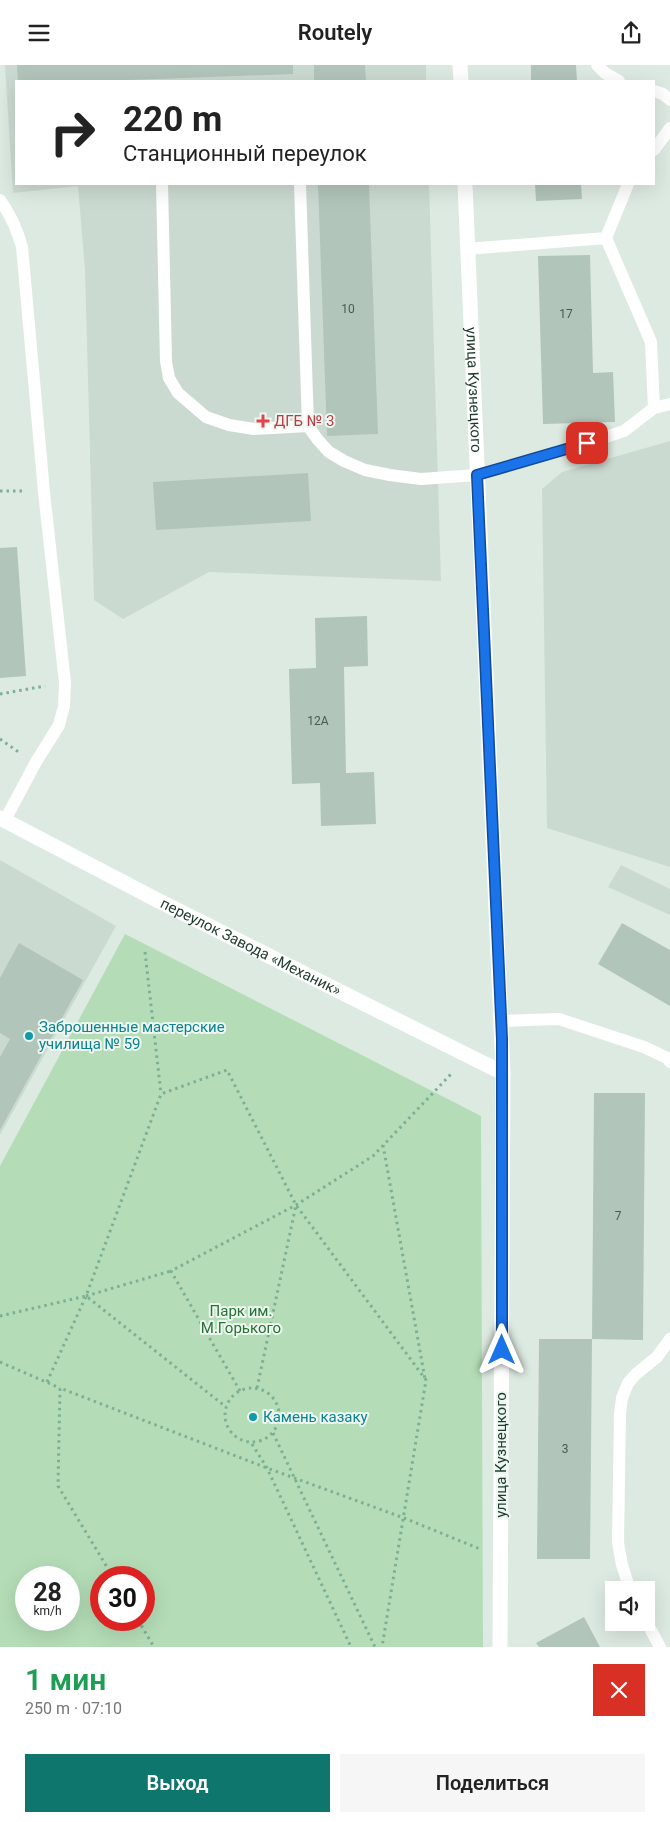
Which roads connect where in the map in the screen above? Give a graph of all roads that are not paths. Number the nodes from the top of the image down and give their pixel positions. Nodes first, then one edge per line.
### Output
1 (460, 65) edge
2 (597, 65) edge
3 (461, 80) edge
4 (617, 80) edge
5 (655, 91) edge
6 (670, 100) edge
7 (670, 128) edge
8 (655, 149) edge
9 (162, 185) edge
10 (300, 185) edge
11 (465, 185) edge
12 (628, 185) edge
13 (0, 200) edge
14 (606, 238) junction
15 (467, 249) junction
16 (670, 404) edge
17 (654, 408) junction
18 (308, 426) junction
19 (477, 475) junction
20 (3, 819) edge
21 (502, 1021) junction
22 (670, 1062) edge
23 (503, 1073) junction
24 (670, 1339) edge
25 (627, 1581) edge
26 (651, 1631) edge
27 (500, 1647) edge
28 (660, 1647) edge

1 - 3 street
2 - 4 lane
5 - 6 lane
7 - 8 lane
9 - 18 lane
10 - 18 lane
11 - 15 street, улица Кузнецкого
12 - 14 lane
13 - 20 lane
14 - 15 lane
14 - 17 lane
15 - 19 street, улица Кузнецкого
16 - 17 lane
17 - 19 lane
18 - 19 lane
19 - 21 street, улица Кузнецкого
20 - 23 street, переулок Завода «Механик»
21 - 22 lane
21 - 23 street, улица Кузнецкого
23 - 27 street, улица Кузнецкого
24 - 25 lane
26 - 28 lane

